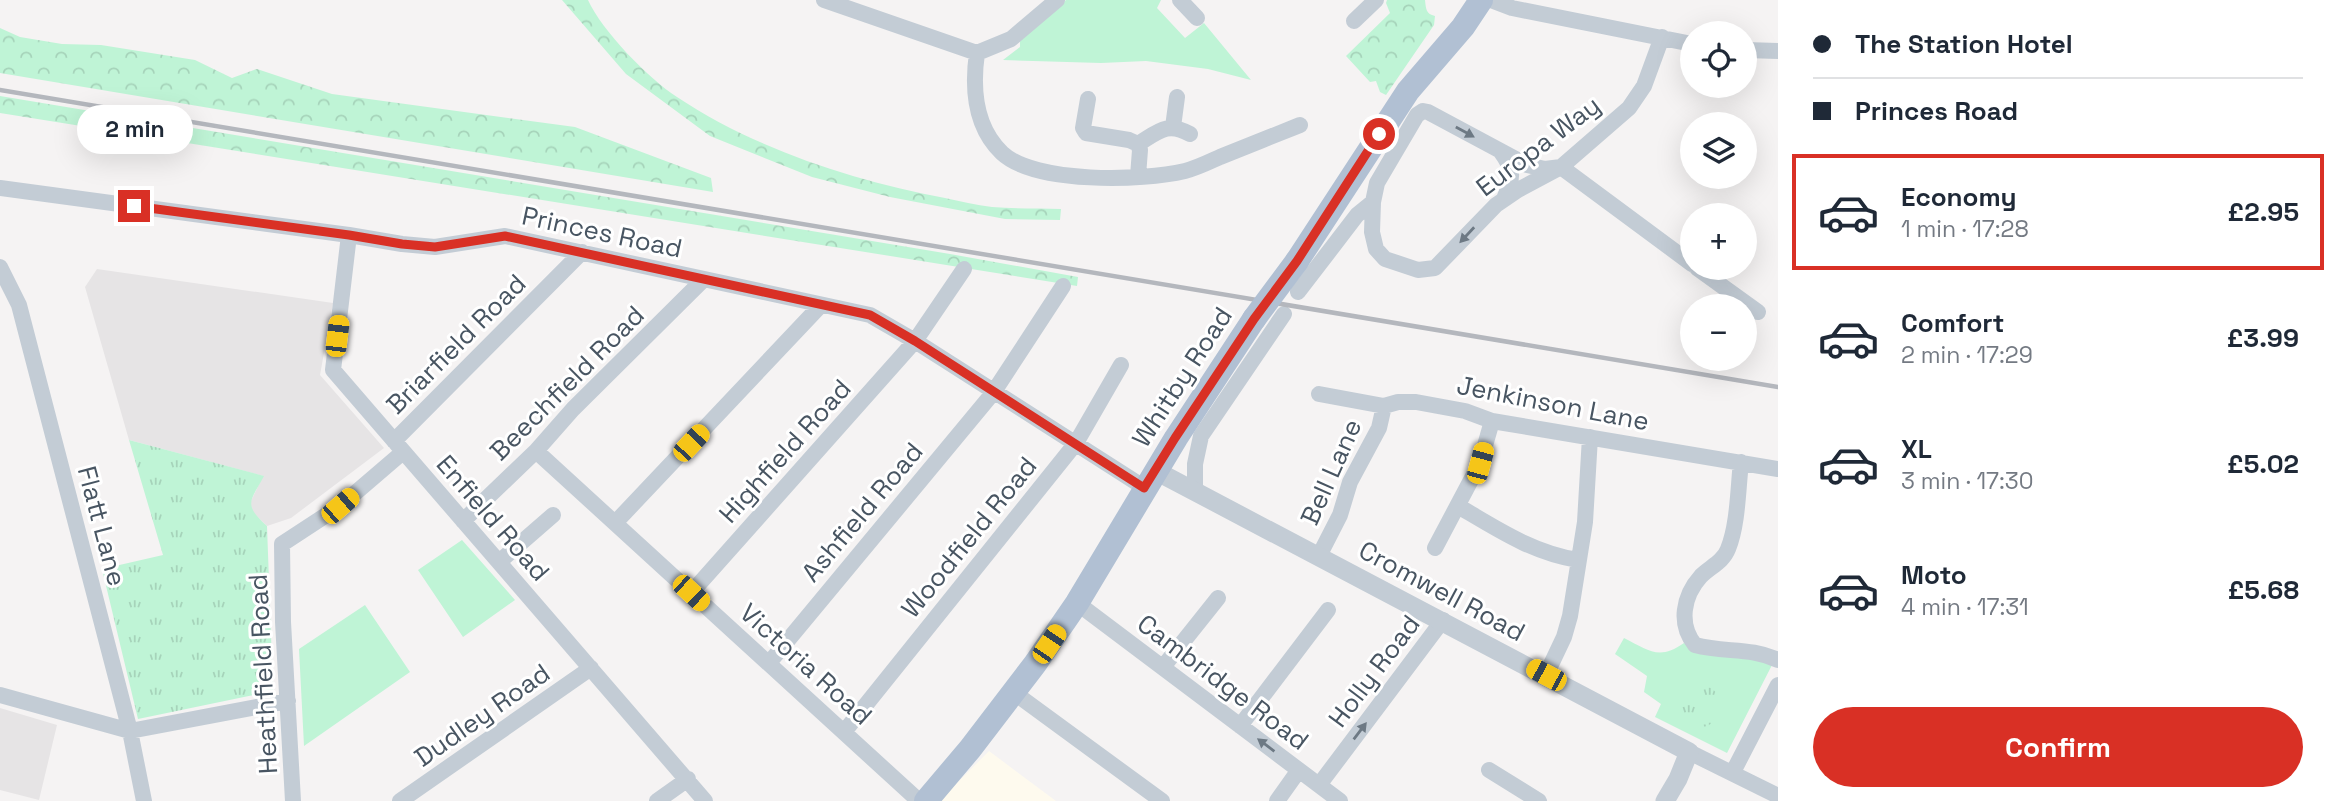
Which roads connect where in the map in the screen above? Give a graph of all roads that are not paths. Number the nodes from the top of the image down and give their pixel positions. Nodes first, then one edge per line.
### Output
1 (824, 0) edge
2 (1057, 0) edge
3 (1180, 0) edge
4 (1376, 0) edge
5 (1481, 0) edge
6 (1491, 0) edge
7 (1197, 18) dead end
8 (1354, 22) dead end
9 (1662, 37) junction
10 (1680, 41) edge
11 (1757, 50) edge
12 (1778, 51) edge
13 (977, 53) junction
14 (1177, 97) dead end
15 (1088, 99) dead end
16 (1300, 125) dead end
17 (1173, 127) junction
18 (1190, 134) dead end
19 (1138, 144) junction
20 (1501, 152) junction
21 (1561, 167) junction
22 (1138, 176) junction
23 (0, 188) edge
24 (1504, 199) junction
25 (1373, 202) junction
26 (349, 235) junction
27 (582, 252) junction
28 (1680, 255) edge
29 (0, 267) edge
30 (964, 269) dead end
31 (704, 279) junction
32 (1714, 280) edge
33 (1063, 286) dead end
34 (1298, 292) dead end
35 (821, 305) junction
36 (1758, 312) dead end
37 (1284, 314) dead end
38 (915, 341) junction
39 (1121, 365) dead end
40 (993, 393) junction
41 (1319, 394) dead end
42 (1384, 406) junction
43 (1492, 421) junction
44 (1590, 438) junction
45 (1076, 443) junction
46 (399, 446) junction
47 (536, 451) junction
48 (1741, 462) junction
49 (1778, 469) edge
50 (1150, 480) junction
51 (1195, 491) junction
52 (1458, 506) junction
53 (553, 515) dead end
54 (463, 521) junction
55 (615, 523) junction
56 (282, 544) joint
57 (1435, 548) dead end
58 (1319, 556) junction
59 (1578, 560) junction
60 (499, 562) junction
61 (691, 593) junction
62 (1218, 598) dead end
63 (1077, 603) junction
64 (1328, 610) dead end
65 (1443, 620) junction
66 (1778, 660) edge
67 (769, 663) junction
68 (1163, 667) junction
69 (592, 668) junction
70 (1546, 675) junction
71 (1778, 685) edge
72 (1013, 692) junction
73 (0, 695) edge
74 (288, 701) junction
75 (1240, 726) junction
76 (130, 731) junction
77 (844, 732) junction
78 (1689, 752) junction
79 (1300, 770) junction
80 (1489, 770) dead end
81 (1733, 772) junction
82 (688, 779) junction
83 (1319, 785) junction
84 (1778, 796) edge
85 (144, 801) edge
86 (293, 801) edge
87 (400, 801) edge
88 (657, 801) edge
89 (705, 801) edge
90 (919, 801) edge
91 (926, 801) edge
92 (1162, 801) edge
93 (1277, 801) edge
94 (1340, 801) edge
95 (1539, 801) edge
96 (1665, 801) edge

1 - 13 street
2 - 13 street
3 - 7 street
4 - 8 street
5 - 50 main road, Whitby Road, bridge
6 - 9 street
9 - 10 street
9 - 21 street, Europa Way
11 - 12 street
13 - 22 street
14 - 17 street
15 - 19 street
16 - 22 street
17 - 18 street
17 - 19 street
19 - 22 street
20 - 21 street
20 - 24 street
25 -> 20 street
21 - 24 street, Europa Way
21 - 28 street
23 - 26 street, Princes Road
24 -> 25 street, Europa Way
25 - 34 street
26 - 27 street, Princes Road
26 - 46 street, Enfield Road
27 - 31 street, Princes Road
27 - 46 street, Briarfield Road
29 - 76 street, Flatt Lane
30 - 38 street, Highfield Road
31 - 35 street, Princes Road
31 - 47 street, Beechfield Road
32 - 36 street
33 - 40 street, Ashfield Road
35 - 38 street, Princes Road
35 - 55 street
37 - 51 street, Whitby Road
38 - 40 street, Princes Road
38 - 61 street, Highfield Road
39 - 45 street, Woodfield Road
40 - 45 street, Princes Road
40 - 67 street, Ashfield Road
41 - 42 street, Jenkinson Lane
42 - 43 street, Jenkinson Lane
42 - 58 street, Bell Lane
43 - 44 street, Jenkinson Lane
43 - 52 street
44 - 48 street, Jenkinson Lane
44 - 59 street
45 - 50 street, Princes Road
45 - 77 street, Woodfield Road
46 - 54 street, Enfield Road
46 - 56 street, Briarfield Road
47 - 54 street, Beechfield Road
47 - 55 street, Victoria Road
48 - 49 street, Jenkinson Lane
48 - 66 street
50 - 51 street, Cromwell Road
50 - 63 main road, Whitby Road
51 - 58 street, Cromwell Road
52 - 57 street
52 - 59 street
53 - 60 street
54 - 60 street, Enfield Road
55 - 61 street, Victoria Road
56 - 74 street, Heathfield Road
58 - 65 street, Cromwell Road
59 - 70 street
60 - 69 street, Enfield Road
61 - 67 street, Victoria Road
62 - 68 street
63 - 68 street, Cambridge Road
63 - 72 main road, Whitby Road
64 - 75 street
65 - 70 street, Cromwell Road
83 -> 65 street, Holly Road
67 - 77 street, Victoria Road
68 - 75 street, Cambridge Road
69 - 82 street, Enfield Road
69 - 87 street, Dudley Road
70 - 78 street, Cromwell Road
71 - 81 street
72 - 91 main road, Whitby Road
72 - 92 street
73 - 76 street
74 - 76 street
74 - 86 street, Heathfield Road
79 -> 75 street, Cambridge Road
76 - 85 street, Flatt Lane
77 - 90 street, Victoria Road
78 - 81 street, Cromwell Road
78 - 96 street
79 - 83 street, Cambridge Road
79 - 93 street
80 - 95 street
81 - 84 street, Cromwell Road
82 - 88 street
82 - 89 street, Enfield Road
83 - 94 street, Cambridge Road

